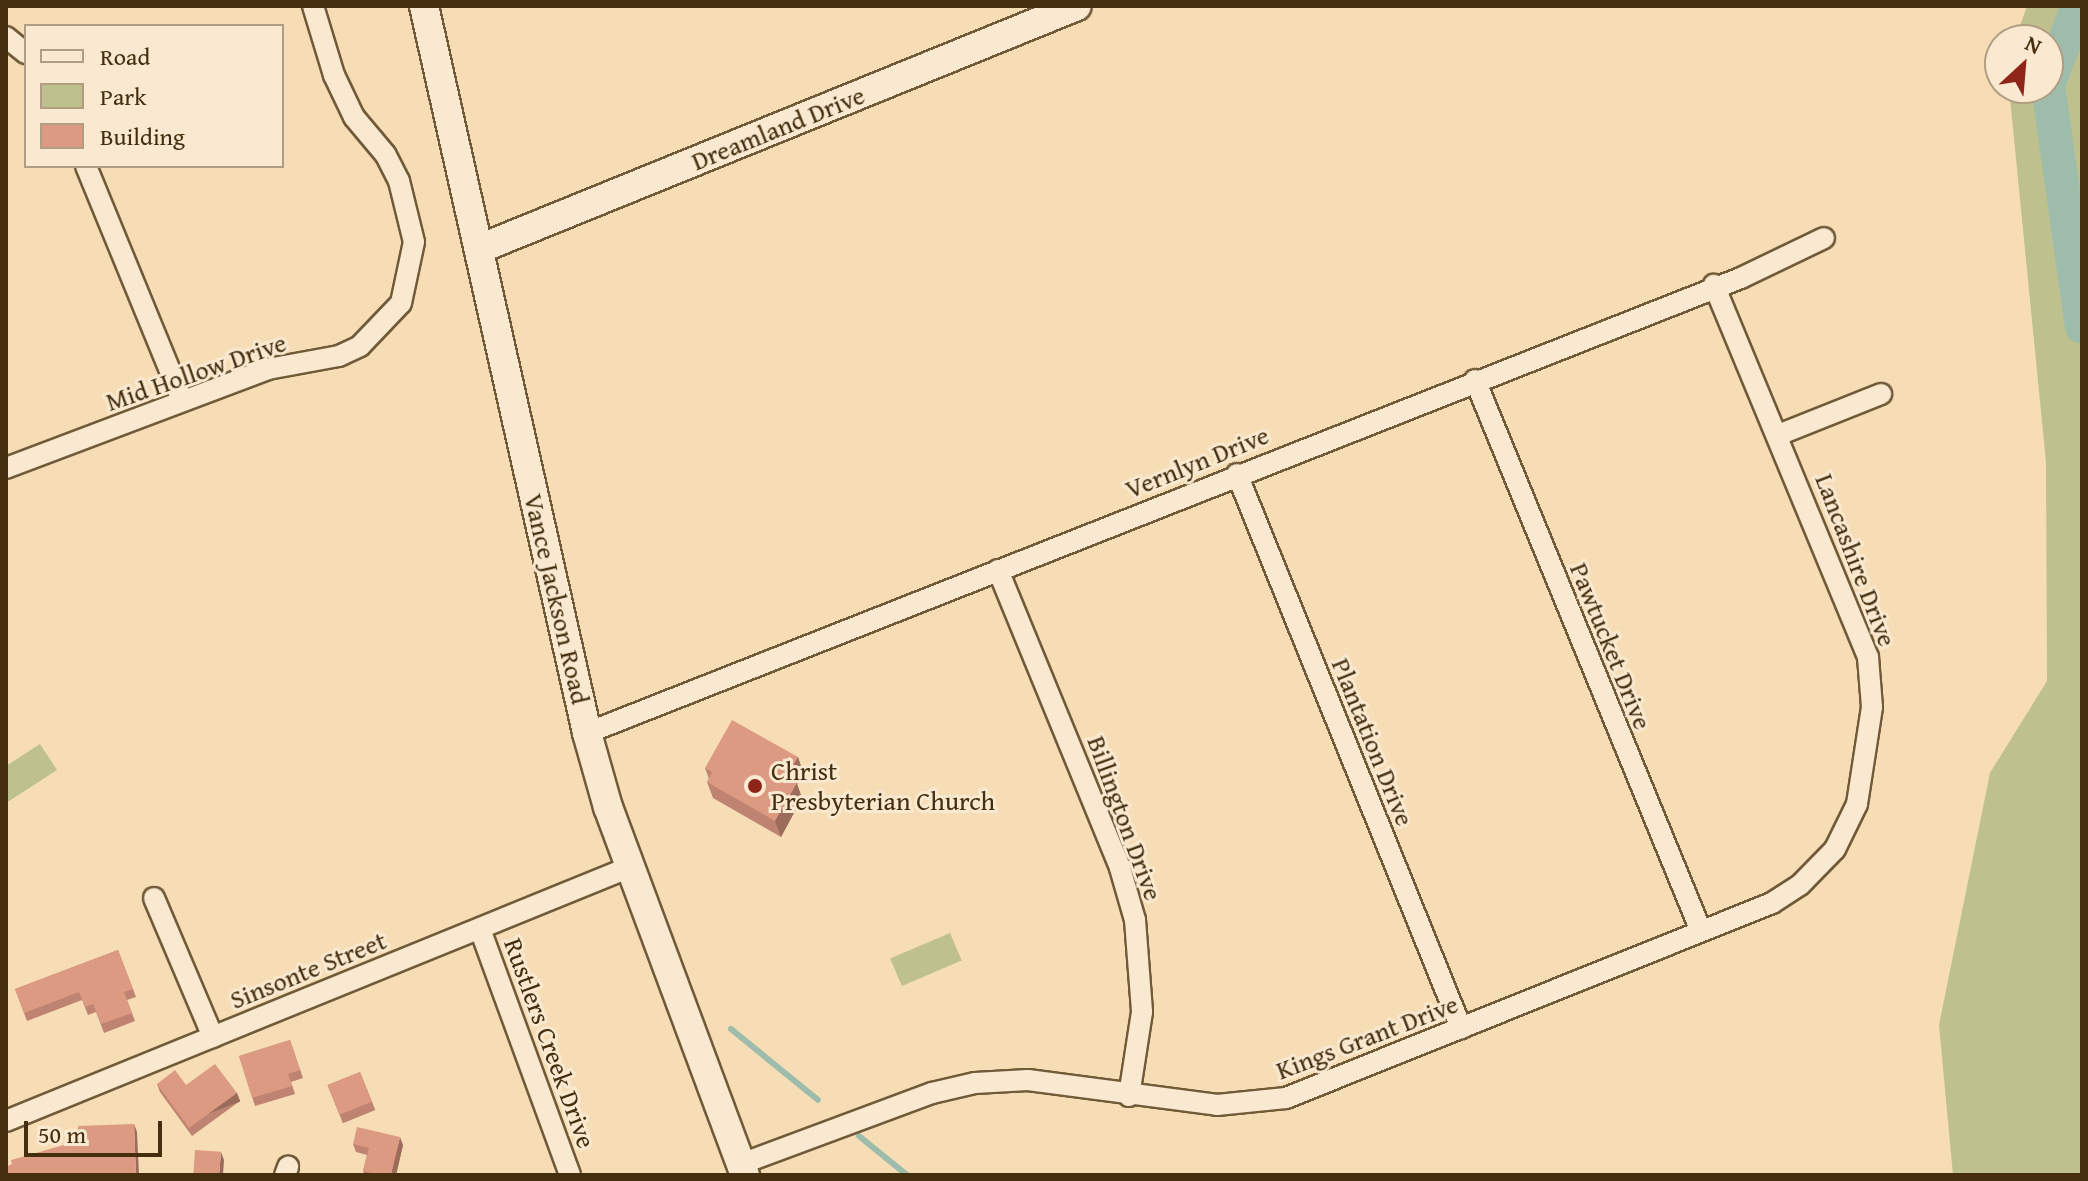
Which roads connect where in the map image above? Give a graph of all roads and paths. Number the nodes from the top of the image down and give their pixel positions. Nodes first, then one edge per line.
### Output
1 (313, 6) edge
2 (424, 6) edge
3 (1077, 6) edge
4 (6, 37) edge
5 (24, 51) edge
6 (87, 168) edge
7 (1824, 238) dead end
8 (479, 249) junction
9 (1714, 285) junction
10 (1475, 380) junction
11 (1881, 394) dead end
12 (182, 400) junction
13 (1778, 435) junction
14 (6, 468) edge
15 (1237, 474) junction
16 (998, 570) junction
17 (1872, 707) joint
18 (587, 733) junction
19 (630, 867) junction
20 (154, 898) dead end
21 (480, 929) junction
22 (1701, 931) junction
23 (1461, 1028) junction
24 (213, 1037) junction
25 (1129, 1096) junction
26 (6, 1121) edge
27 (743, 1170) edge
28 (570, 1175) edge

1 - 12 street, Mid Hollow Drive
2 - 8 main road, Vance Jackson Road
3 - 8 main road, Dreamland Drive
4 - 5 street
6 - 12 street
7 - 9 street, Vernlyn Drive
8 - 18 main road, Vance Jackson Road
9 - 10 street, Vernlyn Drive
9 - 13 street, Lancashire Drive
10 - 15 street, Vernlyn Drive
10 - 22 street, Pawtucket Drive
11 - 13 street
12 - 14 street, Mid Hollow Drive
13 - 17 street, Lancashire Drive
15 - 16 street, Vernlyn Drive
15 - 23 street, Plantation Drive
16 - 18 street, Vernlyn Drive
16 - 25 street, Billington Drive
17 - 22 street, Kings Grant Drive
18 - 19 main road, Vance Jackson Road
19 - 21 street, Sinsonte Street
19 - 27 main road, Vance Jackson Road
20 - 24 street
21 - 24 street, Sinsonte Street
21 - 28 street, Rustlers Creek Drive
22 - 23 street, Kings Grant Drive
23 - 25 street, Kings Grant Drive
24 - 26 street, Sinsonte Street
25 - 27 street, Kings Grant Drive

